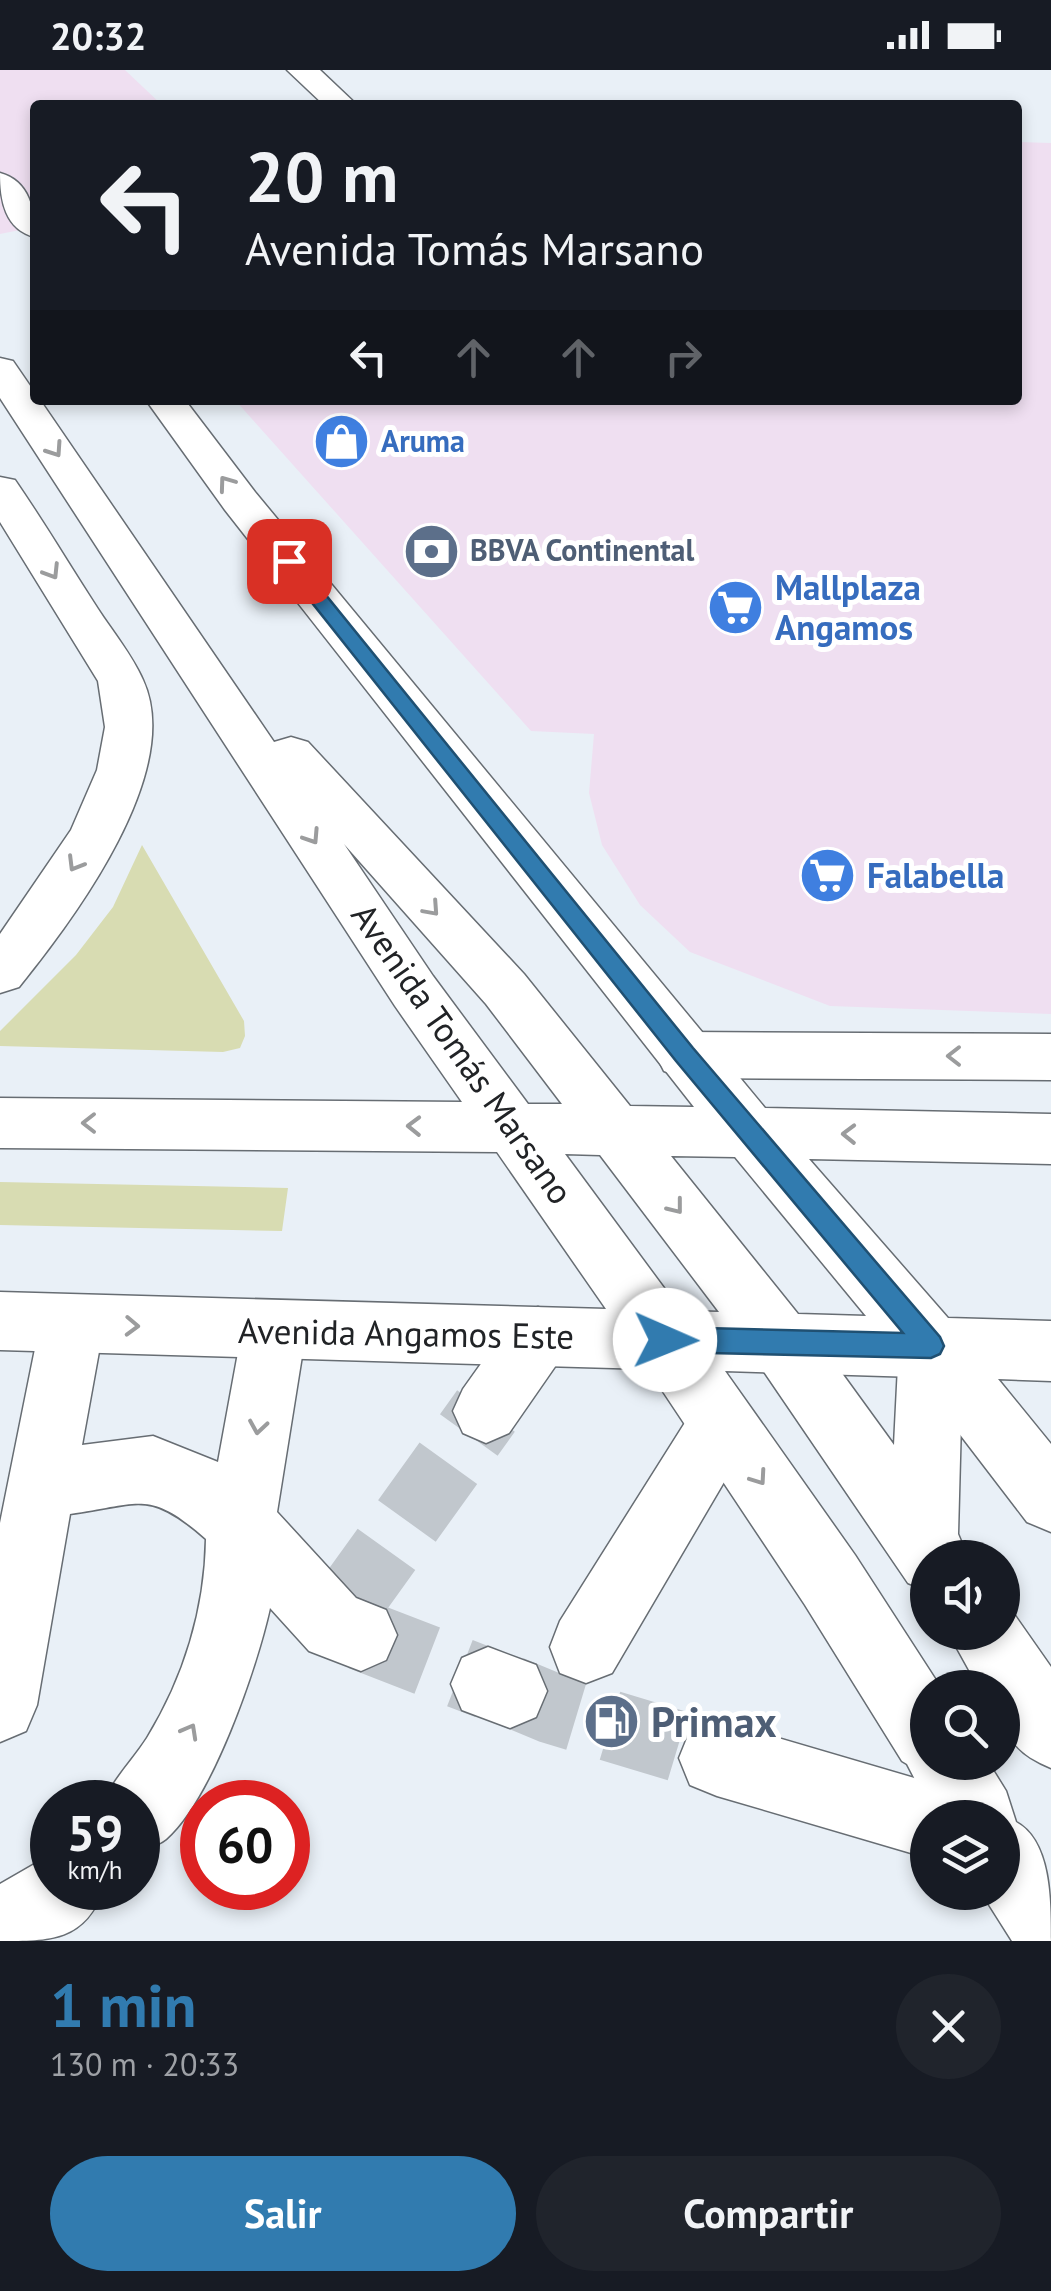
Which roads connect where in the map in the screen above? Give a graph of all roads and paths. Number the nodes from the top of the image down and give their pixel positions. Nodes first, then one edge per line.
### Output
1 (302, 70) edge
2 (336, 100) edge
3 (0, 183) edge
4 (30, 221) edge
5 (0, 369) edge
6 (170, 405) edge
7 (0, 490) edge
8 (177, 630) junction
9 (0, 972) edge
10 (684, 1055) junction
11 (1051, 1057) edge
12 (0, 1123) edge
13 (511, 1128) junction
14 (616, 1130) junction
15 (748, 1132) junction
16 (1051, 1139) edge
17 (0, 1322) edge
18 (72, 1324) junction
19 (274, 1330) junction
20 (538, 1336) junction
21 (665, 1340) junction
22 (780, 1342) junction
23 (931, 1346) junction
24 (1051, 1351) edge
25 (486, 1411) tunnel mouth
26 (721, 1424) junction
27 (43, 1484) junction
28 (1051, 1498) edge
29 (242, 1524) junction
30 (921, 1540) edge
31 (928, 1540) edge
32 (347, 1623) tunnel mouth
33 (586, 1647) dead end
34 (996, 1650) edge
35 (0, 1705) edge
36 (910, 1707) edge
37 (1051, 1731) edge
38 (717, 1758) tunnel mouth
39 (160, 1785) edge
40 (910, 1815) edge
41 (1020, 1883) edge
42 (31, 1910) edge
43 (0, 1930) edge
44 (1051, 1930) edge

1 - 2 main road
3 - 4 main road
5 -> 8 main road, Avenida Tomás Marsano
10 -> 6 main road
7 -> 9 main road
8 -> 13 main road, Avenida Tomás Marsano
8 -> 14 main road
11 -> 10 main road
10 - 15 main road
13 -> 12 main road
13 - 14 main road
13 - 21 main road, Avenida Tomás Marsano
14 - 15 main road
14 -> 22 main road
16 -> 15 main road
15 - 23 main road
17 - 18 main road, Avenida Angamos Este
18 -> 19 main road, Avenida Angamos Este
18 - 27 main road
19 - 20 main road, Avenida Angamos Este
19 -> 29 main road
20 - 21 main road, Avenida Angamos Este
20 - 25 main road
21 - 22 main road, Avenida Angamos Este
21 - 26 main road, Avenida Tomás Marsano
22 - 23 main road, Avenida Angamos Este
22 - 30 main road
23 - 24 main road, Avenida Angamos Este
23 - 28 main road
23 - 31 main road
26 - 33 main road
26 -> 36 main road, Avenida Tomás Marsano
27 - 29 main road
27 - 35 main road
29 - 32 main road
39 -> 29 main road
34 - 37 main road
38 - 40 main road
41 - 44 main road
42 - 43 main road

